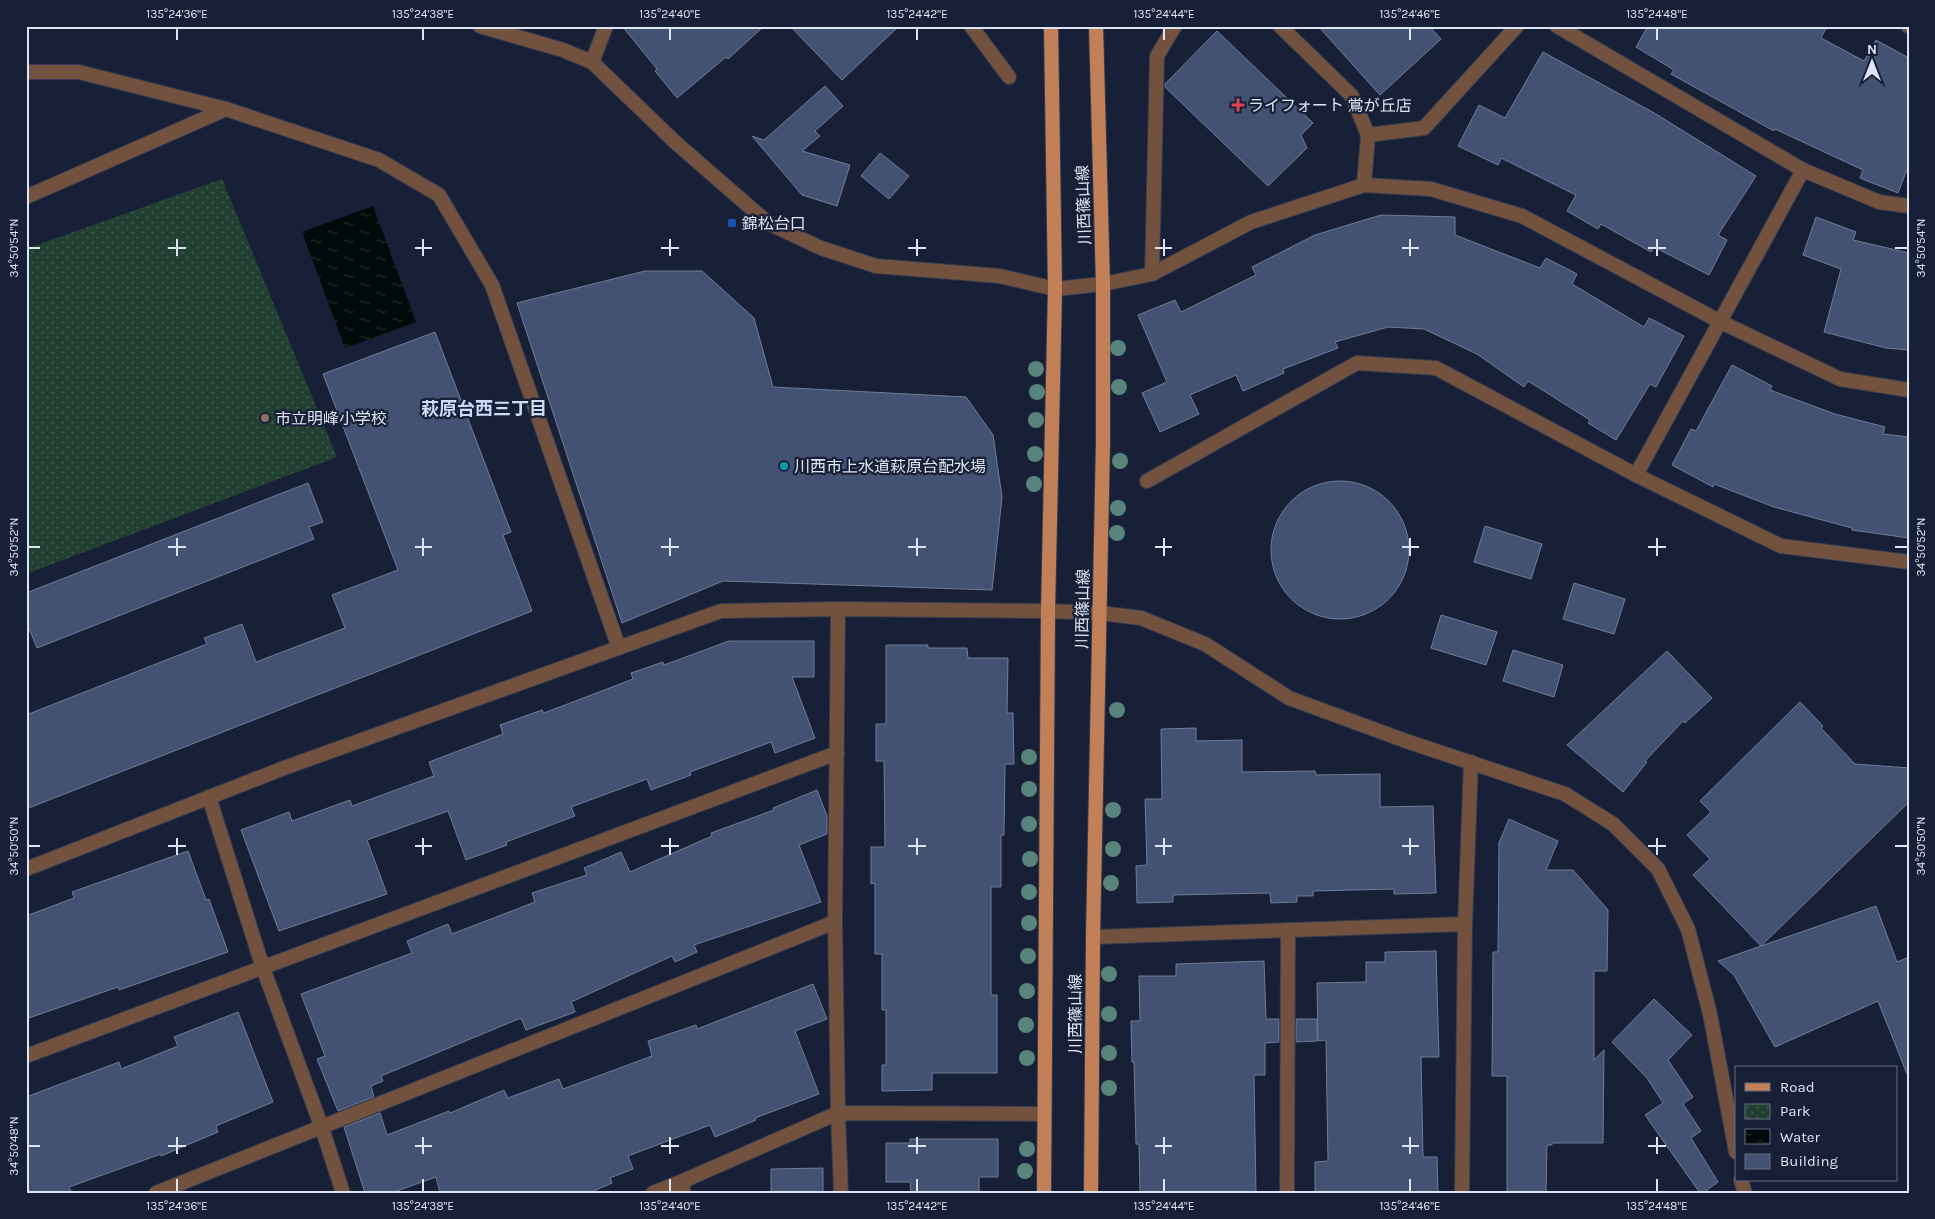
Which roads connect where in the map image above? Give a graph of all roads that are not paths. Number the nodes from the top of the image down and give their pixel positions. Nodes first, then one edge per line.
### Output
1 (480, 26) edge
2 (606, 26) edge
3 (971, 26) edge
4 (1051, 26) edge
5 (1096, 26) edge
6 (1175, 26) edge
7 (1280, 26) edge
8 (1517, 26) edge
9 (1557, 26) edge
10 (592, 62) junction
11 (26, 72) edge
12 (1010, 76) dead end
13 (226, 109) junction
14 (1368, 135) junction
15 (1803, 170) junction
16 (1364, 185) junction
17 (26, 197) edge
18 (1909, 206) edge
19 (1152, 274) junction
20 (1103, 284) junction
21 (1055, 289) junction
22 (1720, 322) junction
23 (1909, 390) edge
24 (1636, 475) junction
25 (1147, 481) dead end
26 (1909, 562) edge
27 (838, 609) junction
28 (1048, 612) junction
29 (1100, 613) junction
30 (619, 648) junction
31 (837, 753) junction
32 (1471, 762) junction
33 (209, 797) junction
34 (26, 869) edge
35 (835, 922) junction
36 (1465, 924) junction
37 (1288, 930) junction
38 (1093, 937) junction
39 (263, 968) junction
40 (26, 1056) edge
41 (838, 1113) junction
42 (1044, 1114) junction
43 (322, 1128) junction
44 (1735, 1147) edge
45 (683, 1187) edge
46 (156, 1193) edge
47 (343, 1193) edge
48 (653, 1193) edge
49 (841, 1193) edge
50 (1044, 1193) edge
51 (1091, 1193) edge
52 (1287, 1193) edge
53 (1462, 1193) edge

1 - 10 street
2 - 10 street
3 - 12 street
4 - 21 main road, 川西篠山線
5 - 20 main road, 川西篠山線
6 - 19 street
7 - 14 street
8 - 14 street
9 - 15 street
10 - 21 street
11 - 13 street
13 - 17 street
13 - 30 street
14 - 16 street
15 - 18 street
15 - 22 street
16 - 19 street
16 - 22 street
19 - 20 street
20 - 21 street
20 - 29 main road, 川西篠山線
21 - 28 main road, 川西篠山線
22 - 23 street
22 - 24 street
24 - 25 street
24 - 26 street
27 - 28 street
27 - 30 street
27 - 31 street
28 - 29 street
28 - 42 main road, 川西篠山線
29 - 32 street
29 - 38 main road, 川西篠山線
30 - 33 street
31 - 35 street
31 - 39 street
32 - 36 street
32 - 44 street
33 - 34 street
33 - 39 street
35 - 41 street
35 - 43 street
36 - 37 street
36 - 53 street
37 - 38 street
37 - 52 street
38 - 51 main road, 川西篠山線
39 - 40 street
39 - 43 street
41 - 42 street
41 - 45 street
41 - 49 street
42 - 50 main road, 川西篠山線
43 - 46 street
43 - 47 street
45 - 48 street

